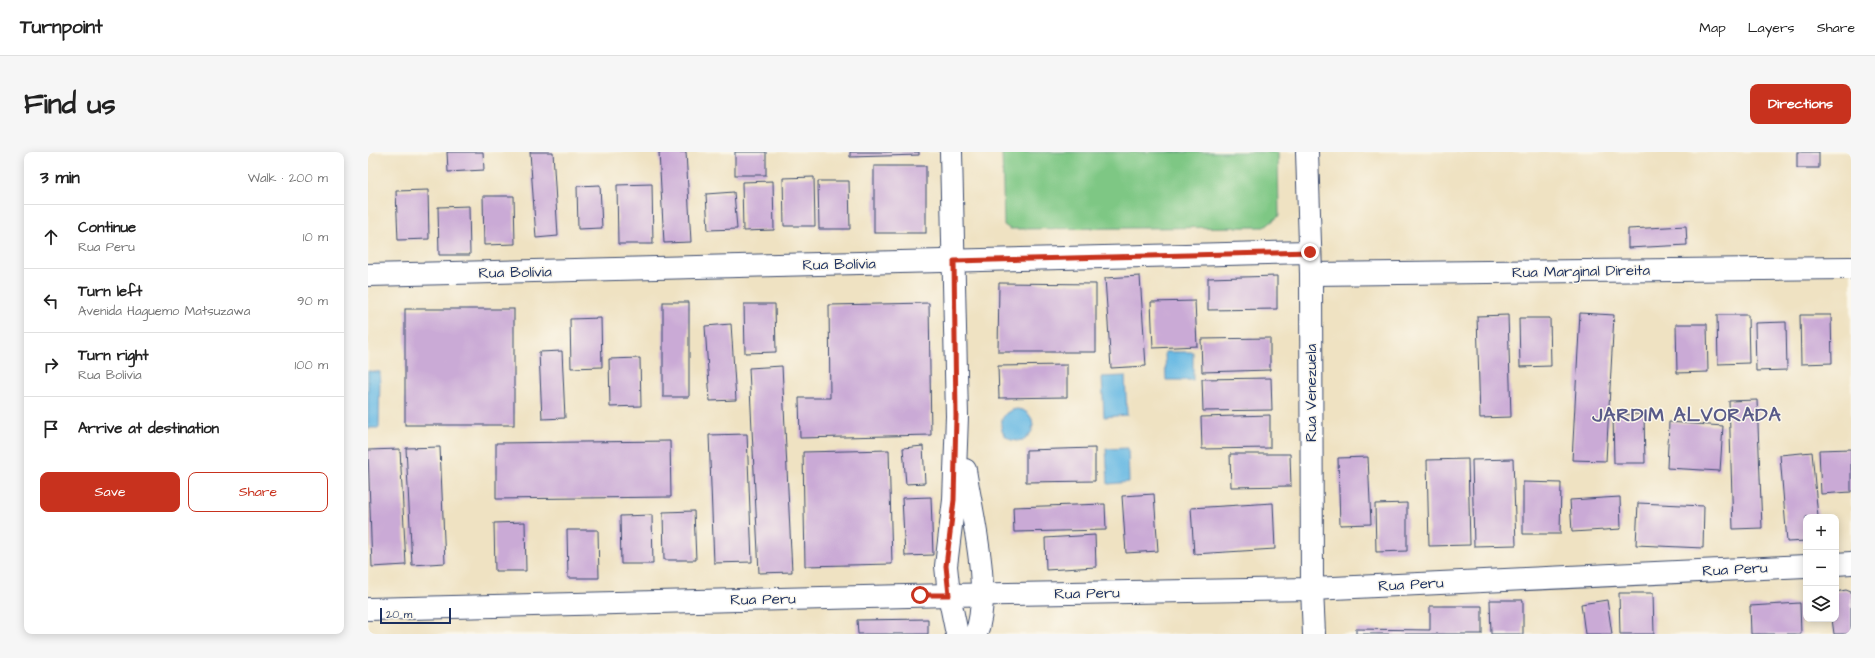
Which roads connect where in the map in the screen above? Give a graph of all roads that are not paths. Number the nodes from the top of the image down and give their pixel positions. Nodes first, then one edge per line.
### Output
1 (951, 152) edge
2 (1307, 152) edge
3 (1310, 252) junction
4 (954, 261) junction
5 (1851, 268) edge
6 (1311, 274) junction
7 (368, 275) edge
8 (956, 416) junction
9 (954, 500) junction
10 (1851, 563) edge
11 (1839, 564) edge
12 (1803, 566) edge
13 (1312, 589) junction
14 (982, 594) junction
15 (949, 595) junction
16 (368, 609) edge
17 (957, 634) edge
18 (976, 634) edge
19 (1314, 634) edge

1 - 4 street
2 - 3 street, Rua Venezuela
3 - 4 street, Rua Bolívia
3 - 6 street, Rua Venezuela
4 - 7 street, Rua Bolívia
4 - 8 street
5 - 6 street, Rua Marginal Direita
6 - 13 street, Rua Venezuela
8 - 9 street
8 - 14 street
9 - 14 street
9 - 15 street
10 - 11 street
12 - 13 street, Rua Peru
13 - 14 street, Rua Peru
13 - 19 street, Rua Venezuela
14 - 15 street, Rua Peru
14 - 18 street
15 - 16 street, Rua Peru
15 - 17 street

